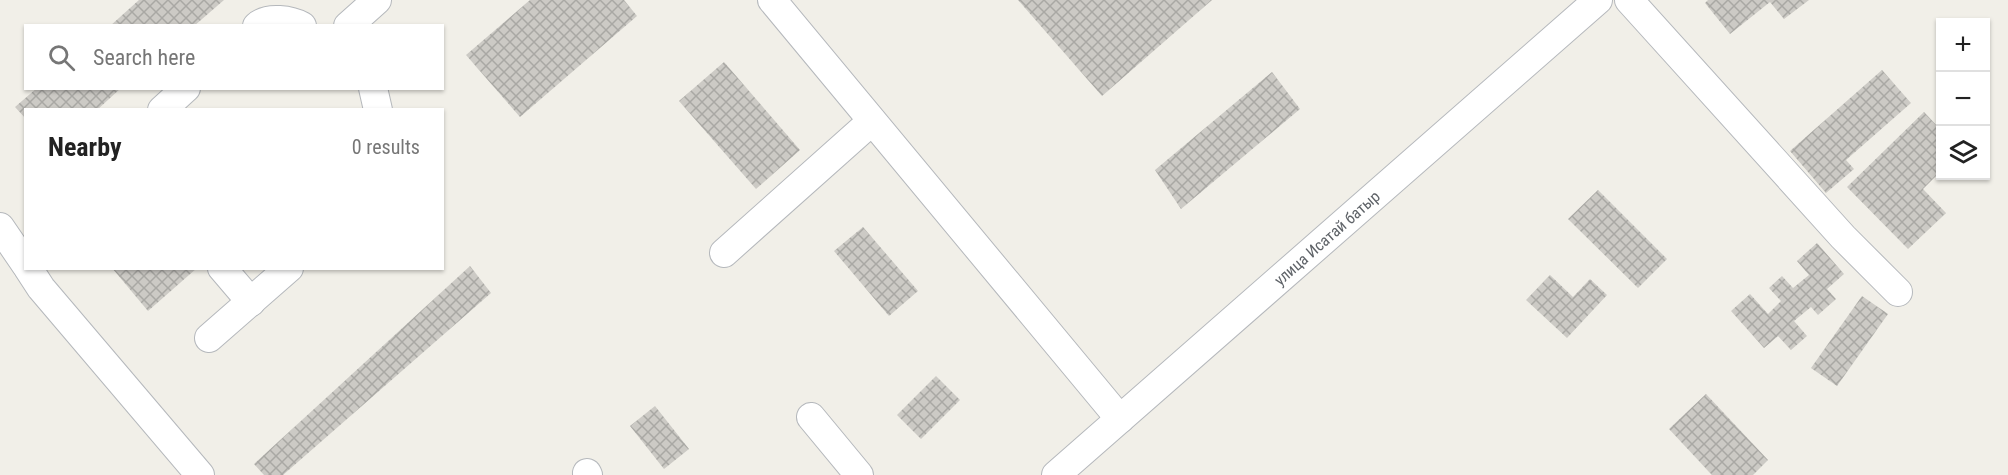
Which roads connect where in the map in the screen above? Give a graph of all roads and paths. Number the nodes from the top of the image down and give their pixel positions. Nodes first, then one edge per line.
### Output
1 (377, 0) edge
2 (772, 0) edge
3 (1598, 0) edge
4 (1629, 0) edge
5 (259, 24) edge
6 (299, 24) edge
7 (350, 24) edge
8 (184, 90) edge
9 (373, 90) edge
10 (164, 108) edge
11 (378, 108) edge
12 (872, 121) junction
13 (0, 227) edge
14 (724, 253) dead end
15 (24, 262) edge
16 (29, 270) edge
17 (224, 270) edge
18 (287, 270) edge
19 (1898, 292) dead end
20 (251, 302) junction
21 (209, 338) dead end
22 (811, 417) dead end
23 (1120, 419) junction
24 (200, 475) edge
25 (859, 475) edge
26 (1056, 475) edge

1 - 7 street
2 - 12 street
3 - 23 street, улица Исатай батыр
4 - 19 street
5 - 6 street
8 - 10 street
9 - 11 street
12 - 14 street
12 - 23 street
13 - 15 street
16 - 24 street
17 - 20 street
18 - 20 street
20 - 21 street
22 - 25 street
23 - 26 street, улица Исатай батыр

